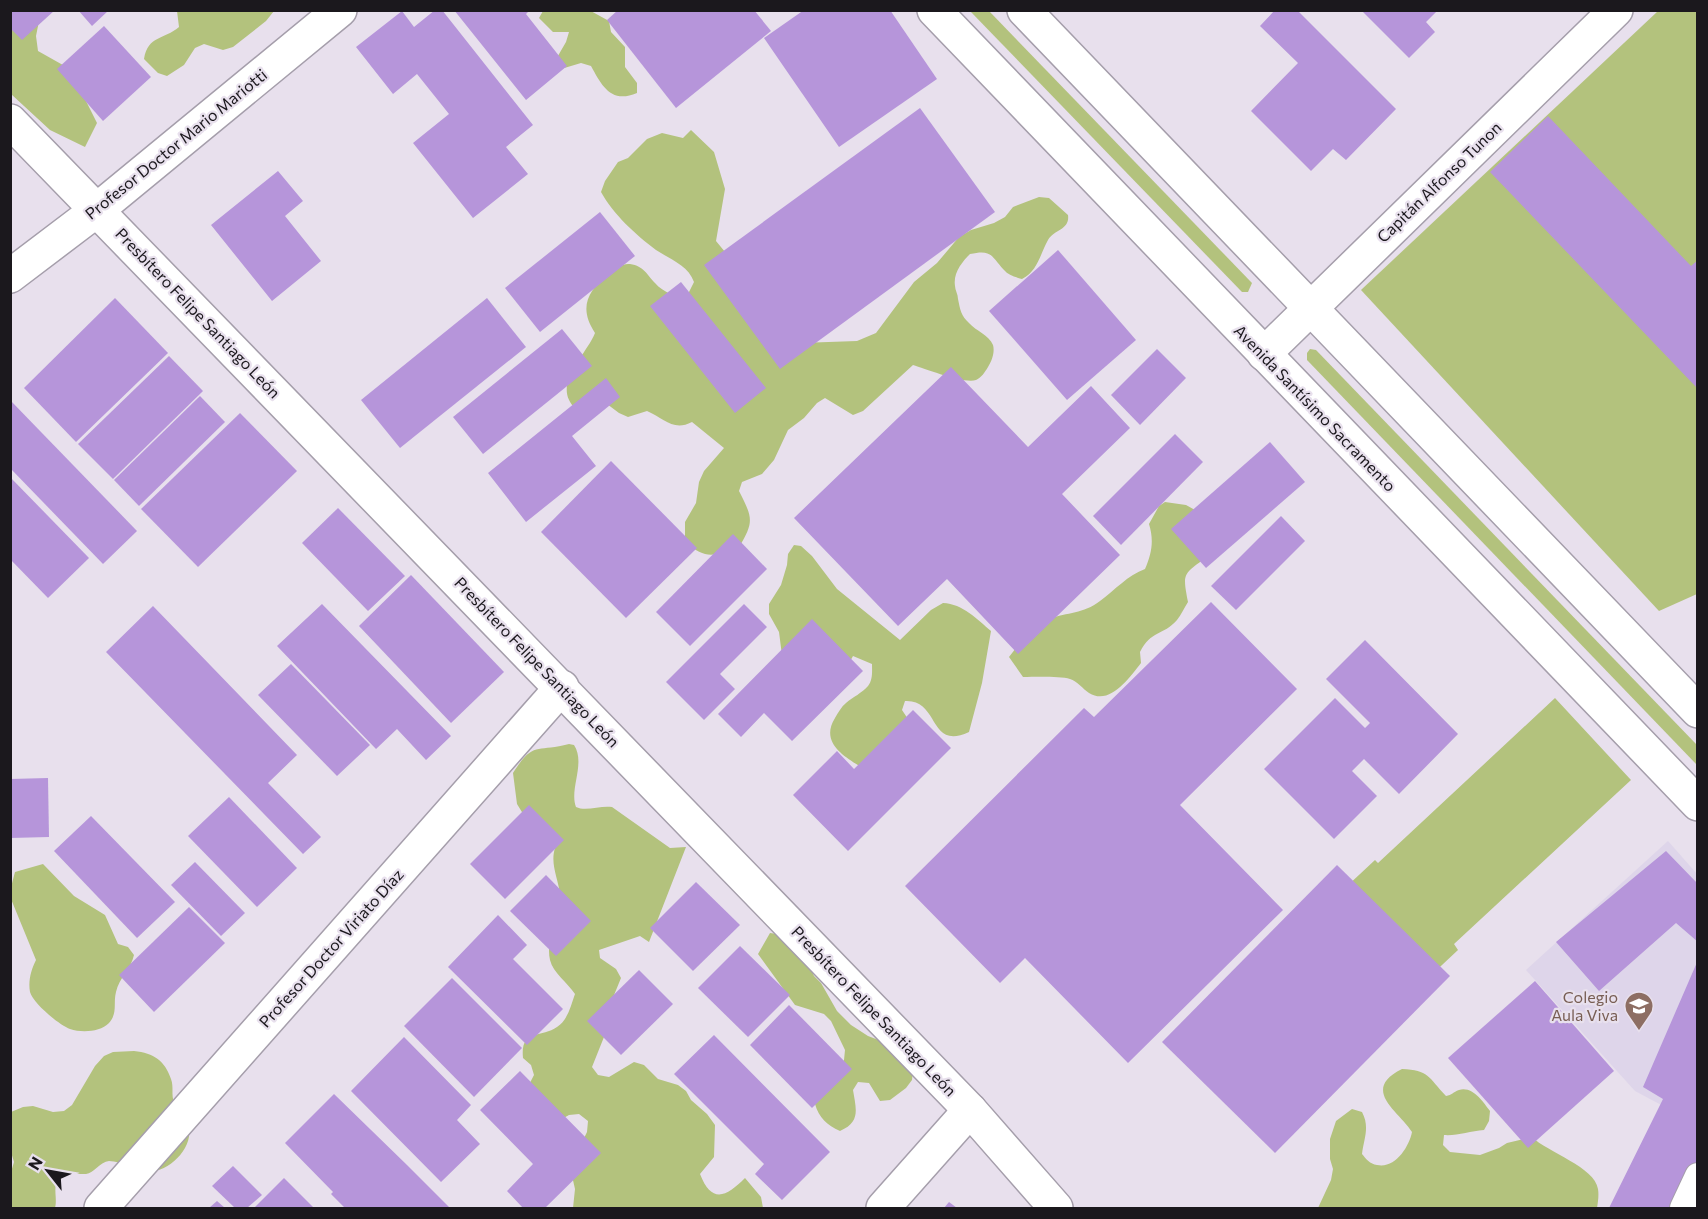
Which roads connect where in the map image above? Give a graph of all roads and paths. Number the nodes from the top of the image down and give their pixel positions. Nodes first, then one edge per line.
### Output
1 (340, 10) edge
2 (934, 10) edge
3 (1024, 10) edge
4 (1616, 10) edge
5 (10, 121) edge
6 (97, 210) junction
7 (10, 276) edge
8 (1310, 307) junction
9 (1264, 354) junction
10 (562, 687) junction
11 (1698, 711) edge
12 (1698, 804) edge
13 (970, 1110) junction
14 (1698, 1176) edge
15 (101, 1209) edge
16 (884, 1209) edge
17 (1056, 1209) edge
18 (1683, 1209) edge

1 - 6 street, Profesor Doctor Mario Mariotti
2 - 9 street, Avenida Santísimo Sacramento
3 - 8 street
4 - 8 street, Capitán Alfonso Tunon
5 - 6 street, Presbítero Felipe Santiago León
6 - 7 street, Profesor Doctor Mario Mariotti
6 - 10 street, Presbítero Felipe Santiago León
8 - 9 street, Capitán Alfonso Tunon
8 - 11 street
9 - 12 street, Avenida Santísimo Sacramento
10 - 13 street, Presbítero Felipe Santiago León
10 - 15 street, Profesor Doctor Viriato Díaz
13 - 16 street
13 - 17 street, Presbítero Felipe Santiago León
14 - 18 street

